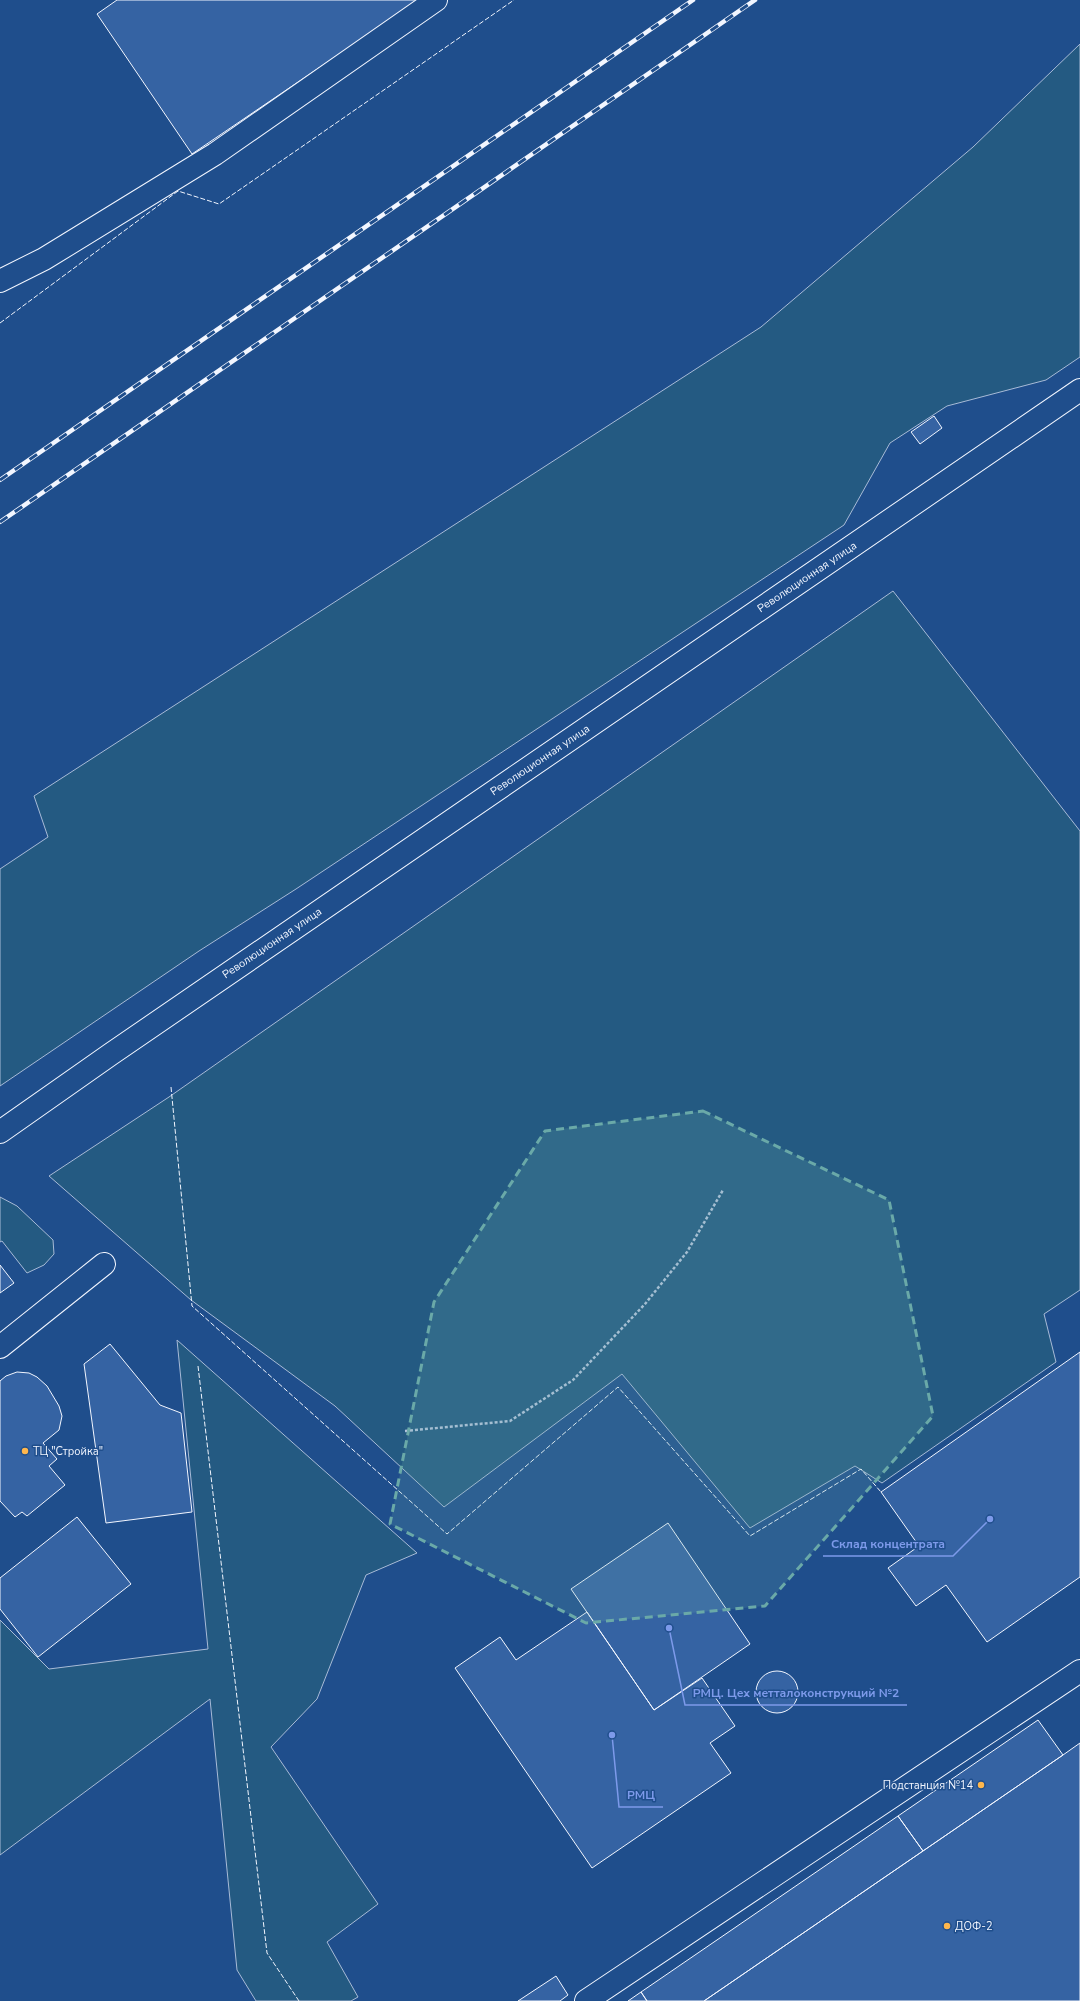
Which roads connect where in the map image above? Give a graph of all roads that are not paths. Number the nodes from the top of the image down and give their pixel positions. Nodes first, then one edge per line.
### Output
1 (436, 0) edge
2 (0, 281) edge
3 (1080, 390) edge
4 (0, 1132) edge
5 (104, 1264) dead end
6 (0, 1347) edge
7 (1080, 1671) edge
8 (586, 2001) edge

1 - 2 street
3 - 4 street, Революционная улица
5 - 6 street
7 - 8 street

